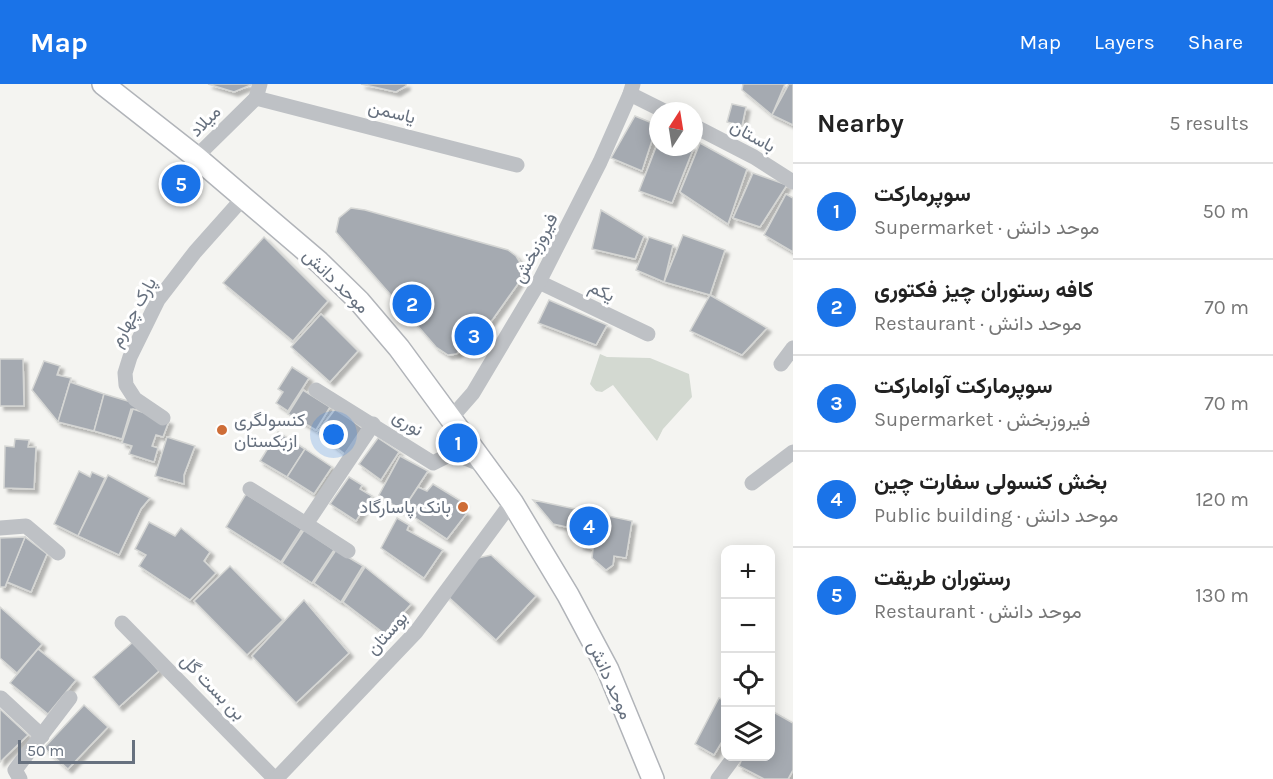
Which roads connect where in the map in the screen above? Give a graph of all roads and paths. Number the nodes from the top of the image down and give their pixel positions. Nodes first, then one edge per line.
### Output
1 (103, 84) edge
2 (632, 89) edge
3 (258, 91) edge
4 (651, 102) edge
5 (703, 130) edge
6 (196, 157) junction
7 (517, 165) dead end
8 (793, 182) edge
9 (244, 197) junction
10 (540, 282) junction
11 (648, 334) dead end
12 (793, 348) edge
13 (781, 364) dead end
14 (316, 390) dead end
15 (163, 418) dead end
16 (451, 418) junction
17 (373, 424) junction
18 (793, 452) edge
19 (485, 466) junction
20 (752, 483) dead end
21 (250, 489) dead end
22 (512, 502) junction
23 (306, 524) junction
24 (0, 528) edge
25 (348, 551) dead end
26 (58, 553) dead end
27 (122, 623) dead end
28 (1, 698) edge
29 (70, 698) dead end
30 (42, 736) junction
31 (731, 761) edge
32 (20, 779) edge
33 (276, 779) edge
34 (653, 779) edge
35 (718, 779) edge

1 - 6 main road, موحد دانش
2 - 4 street
2 - 10 street, فیروزبخش
3 - 6 street, میلاد
3 - 7 street, یاسمن
5 - 8 street, باستان
6 - 9 main road, موحد دانش
9 - 15 street, پارک چهارم
9 - 16 main road, موحد دانش
10 - 11 street, یکم
10 - 16 street, فیروزبخش
12 - 13 street
14 - 17 street, نوری
16 - 19 main road, موحد دانش
17 - 19 street, نوری
17 - 23 street, نوری
18 - 20 street
19 - 22 main road, موحد دانش
21 - 23 street
22 - 33 street, بوستان
22 - 34 main road, موحد دانش
23 - 25 street
24 - 26 street
27 - 33 street, بن بست گل
28 - 30 street
29 - 30 street
30 - 32 street
31 - 35 street

